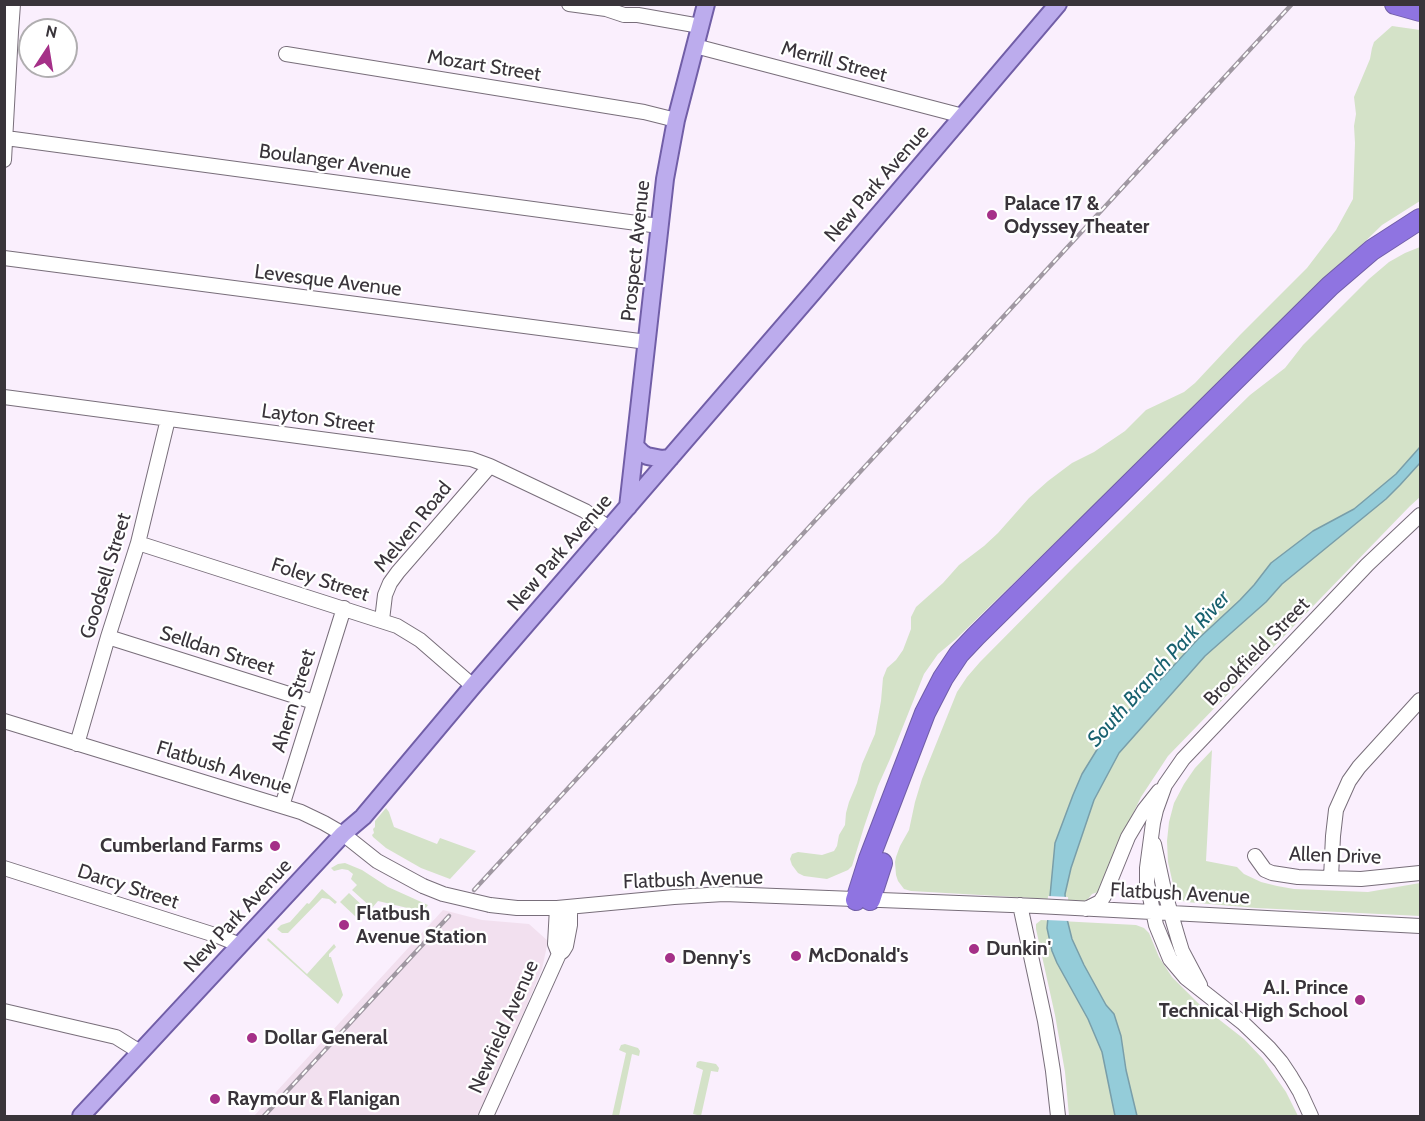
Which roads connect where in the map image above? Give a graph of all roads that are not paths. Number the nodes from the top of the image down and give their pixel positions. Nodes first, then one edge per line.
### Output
1 (14, 4) edge
2 (569, 4) edge
3 (706, 4) edge
4 (1058, 4) edge
5 (1395, 4) edge
6 (1420, 11) edge
7 (700, 26) junction
8 (8, 31) edge
9 (695, 46) junction
10 (286, 54) dead end
11 (963, 116) junction
12 (676, 120) junction
13 (6, 138) junction
14 (4, 160) edge
15 (1420, 219) edge
16 (659, 226) junction
17 (1420, 230) edge
18 (4, 258) edge
19 (646, 342) junction
20 (4, 398) edge
21 (168, 419) junction
22 (635, 446) junction
23 (670, 458) junction
24 (490, 466) junction
25 (628, 507) junction
26 (1415, 519) edge
27 (610, 529) junction
28 (1420, 535) edge
29 (138, 543) junction
30 (344, 608) junction
31 (382, 620) junction
32 (108, 637) junction
33 (473, 686) junction
34 (1420, 700) edge
35 (314, 702) junction
36 (4, 721) edge
37 (77, 744) junction
38 (1165, 785) junction
39 (282, 806) junction
40 (343, 834) junction
41 (1152, 835) junction
42 (1255, 856) dead end
43 (4, 868) edge
44 (1420, 873) edge
45 (1331, 878) junction
46 (863, 900) junction
47 (1020, 906) junction
48 (564, 908) junction
49 (1086, 909) junction
50 (1153, 912) junction
51 (1170, 913) junction
52 (1420, 926) edge
53 (240, 945) junction
54 (1202, 989) junction
55 (4, 1011) edge
56 (140, 1052) junction
57 (81, 1116) edge
58 (486, 1116) edge
59 (1058, 1116) edge
60 (1311, 1116) edge

1 - 8 street
2 - 7 street
3 - 7 main road, Prospect Avenue
4 - 11 main road, New Park Avenue
5 - 6 highway
7 - 9 main road, Prospect Avenue
8 - 13 street
9 - 11 street, Merrill Street
9 - 12 main road, Prospect Avenue
10 - 12 street, Mozart Street
11 - 23 main road, New Park Avenue
12 - 16 main road, Prospect Avenue
13 - 14 street
13 - 16 street, Boulanger Avenue
15 - 46 highway
16 - 19 main road, Prospect Avenue
17 - 46 highway
18 - 19 street, Levesque Avenue
19 - 22 main road, Prospect Avenue
20 - 21 street, Layton Street
21 - 24 street, Layton Street
21 - 29 street, Goodsell Street
22 - 23 main road
22 - 25 main road, Prospect Avenue
23 - 25 main road, New Park Avenue
24 - 27 street, Layton Street
24 - 31 street, Melven Road
25 - 27 main road, New Park Avenue
26 - 28 street
26 - 38 street, Brookfield Street
27 - 33 main road, New Park Avenue
29 - 30 street, Foley Street
29 - 32 street, Goodsell Street
30 - 31 street, Foley Street
30 - 35 street, Ahern Street
31 - 33 street, Foley Street
32 - 35 street, Selldan Street
32 - 37 street, Goodsell Street
33 - 40 main road, New Park Avenue
34 - 45 street
35 - 39 street, Ahern Street
36 - 37 street, Flatbush Avenue
37 - 39 street, Flatbush Avenue
38 - 41 street, Brookfield Street
38 - 49 street
39 - 40 street, Flatbush Avenue
40 - 48 street, Flatbush Avenue, bridge
40 - 53 main road, New Park Avenue
41 - 50 street, Brookfield Street
41 - 51 street, Brookfield Street
42 - 45 street, Allen Drive
43 - 53 street, Darcy Street
44 - 45 street, Allen Drive
46 - 47 street, Flatbush Avenue
46 - 48 street, Flatbush Avenue
47 - 49 street, Flatbush Avenue
47 - 59 street
48 - 58 street, Newfield Avenue
49 - 50 street, Flatbush Avenue
50 - 51 street, Flatbush Avenue
50 - 54 street, Brookfield Street
51 - 52 street, Flatbush Avenue
51 - 54 street, Brookfield Street
53 - 56 main road, New Park Avenue
54 - 60 street, Brookfield Street
55 - 56 street
56 - 57 main road, New Park Avenue

